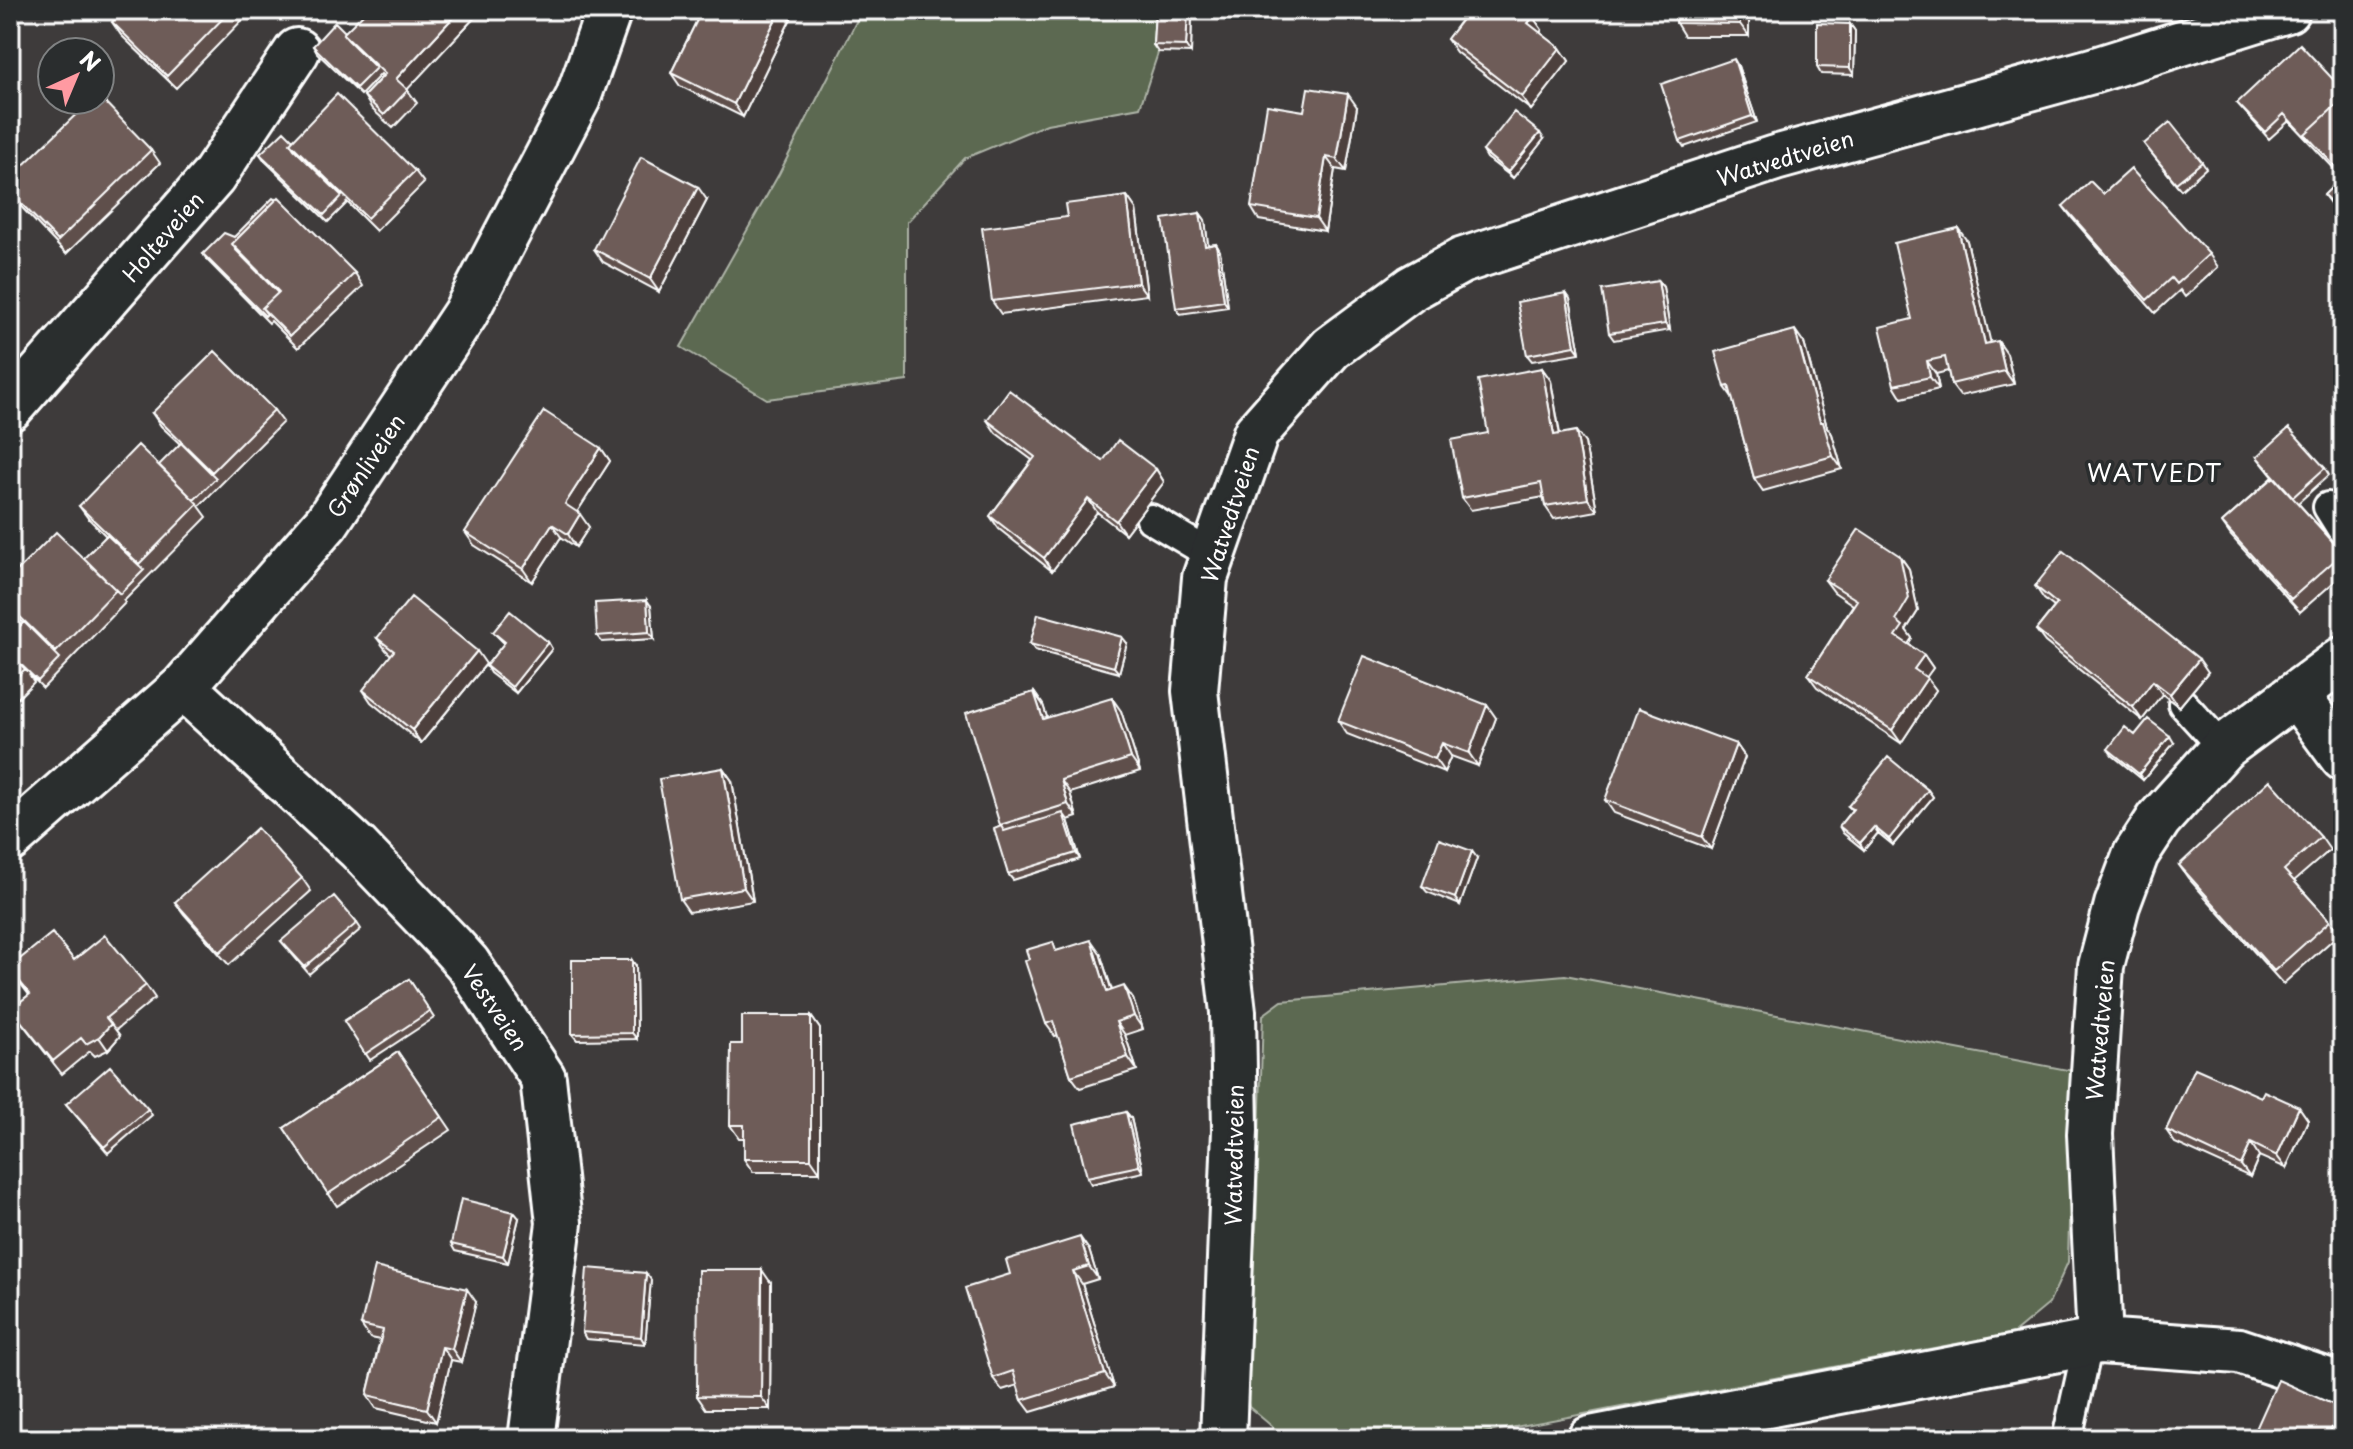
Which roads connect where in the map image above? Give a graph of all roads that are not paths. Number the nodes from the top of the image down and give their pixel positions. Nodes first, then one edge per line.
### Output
1 (609, 10) edge
2 (2287, 10) edge
3 (297, 51) dead end
4 (10, 408) edge
5 (2328, 507) dead end
6 (1151, 519) dead end
7 (2343, 531) edge
8 (1213, 556) junction
9 (2343, 659) edge
10 (183, 687) junction
11 (2296, 694) junction
12 (2183, 704) edge
13 (2223, 748) junction
14 (2343, 758) edge
15 (10, 839) edge
16 (2094, 1342) junction
17 (2343, 1386) edge
18 (531, 1439) edge
19 (1223, 1439) edge
20 (1590, 1439) edge
21 (2067, 1439) edge

1 - 10 street, Grønliveien
2 - 8 street, Watvedtveien
3 - 4 street, Holteveien
5 - 7 lane
6 - 8 lane
8 - 19 street, Watvedtveien
9 - 11 street, Watvedtveien
10 - 15 street, Grønliveien
10 - 18 street, Vestveien
11 - 13 street, Watvedtveien
11 - 14 street
12 - 13 lane
13 - 16 street, Watvedtveien
16 - 17 street
16 - 20 street
16 - 21 lane

